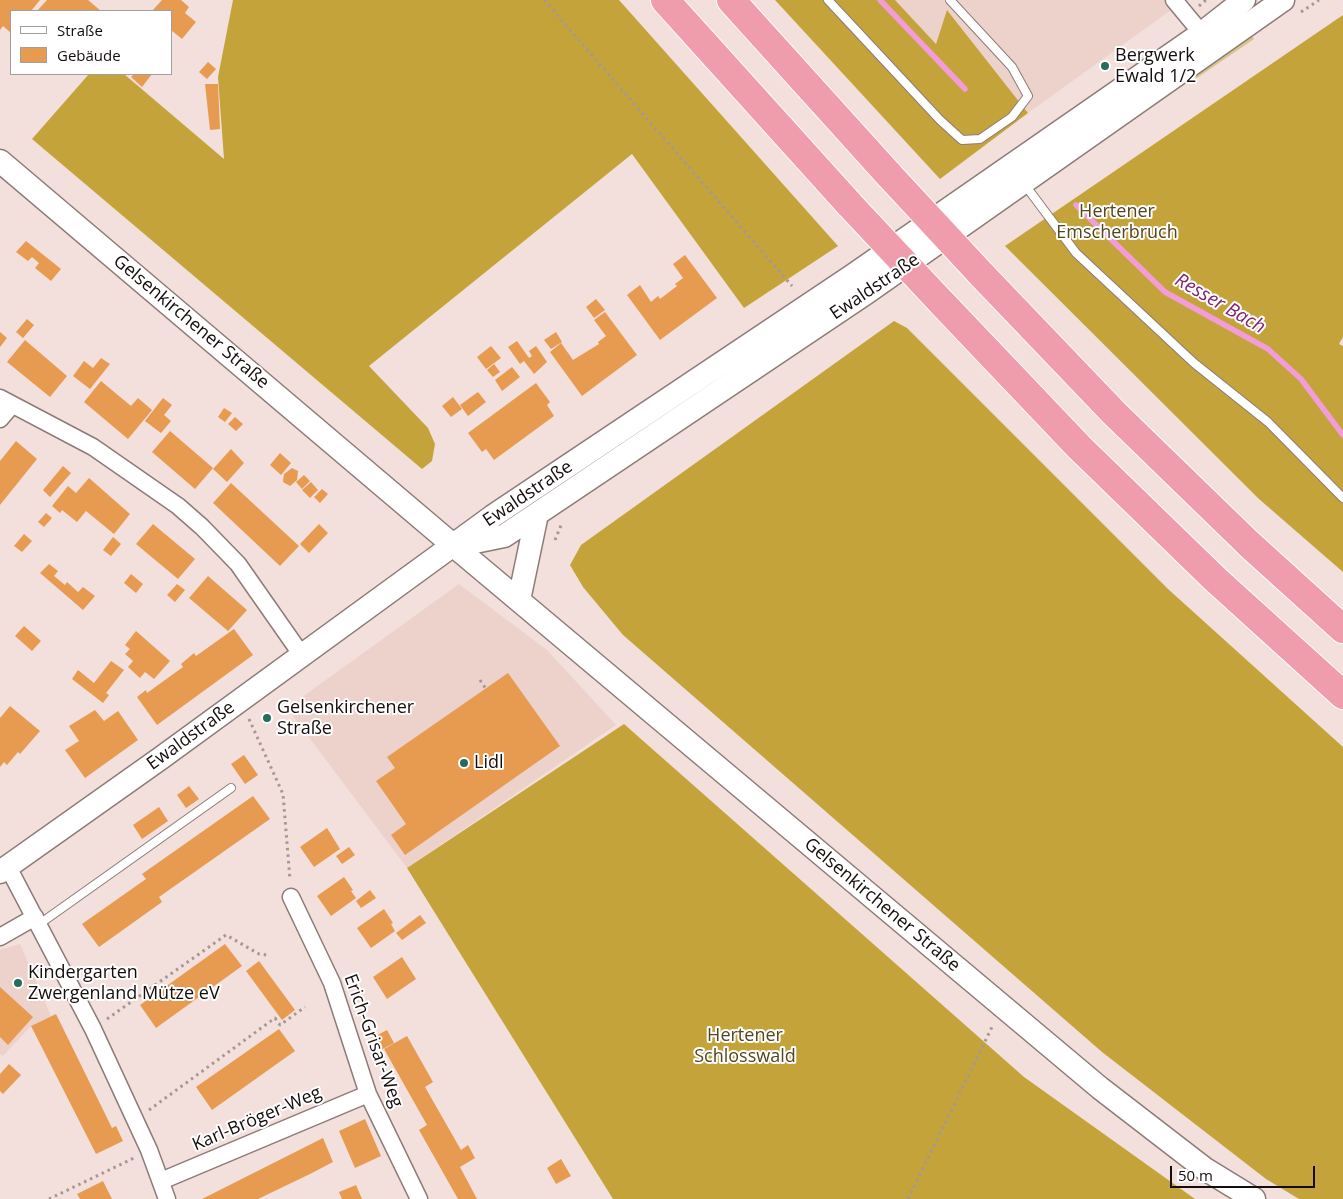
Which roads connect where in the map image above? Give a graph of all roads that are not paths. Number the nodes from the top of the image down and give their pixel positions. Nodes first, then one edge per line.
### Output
1 (665, 0) edge
2 (731, 0) edge
3 (828, 0) edge
4 (950, 0) edge
5 (1174, 0) edge
6 (1244, 0) edge
7 (1283, 0) edge
8 (1208, 41) junction
9 (0, 161) edge
10 (1024, 183) junction
11 (6, 402) edge
12 (0, 419) edge
13 (1343, 498) edge
14 (537, 514) junction
15 (454, 546) junction
16 (519, 600) junction
17 (1343, 629) edge
18 (301, 654) junction
19 (1343, 695) edge
20 (231, 788) dead end
21 (4, 869) edge
22 (291, 897) road end
23 (37, 921) junction
24 (0, 937) edge
25 (368, 1094) junction
26 (161, 1181) junction
27 (167, 1199) edge
28 (419, 1199) edge
29 (1254, 1199) edge

1 - 19 highway, bridge
2 - 17 highway, bridge
3 - 4 lane
5 - 8 street
6 - 8 main road, Ewaldstraße
7 - 8 main road, Ewaldstraße
8 - 10 main road, Ewaldstraße
8 - 15 main road, Ewaldstraße
9 - 15 main road, Gelsenkirchener Straße
10 - 13 lane
10 - 14 main road, Ewaldstraße
11 - 12 street
11 - 18 street
14 - 15 main road, Ewaldstraße
14 - 16 main road
15 - 16 main road, Gelsenkirchener Straße
15 - 18 main road, Ewaldstraße
16 - 29 main road, Gelsenkirchener Straße
18 - 21 main road, Ewaldstraße
20 - 23 lane
21 - 23 street
22 - 25 street, Erich-Grisar-Weg
23 - 24 street
23 - 26 street
25 - 26 street, Karl-Bröger-Weg
25 - 28 street, Erich-Grisar-Weg
26 - 27 street

